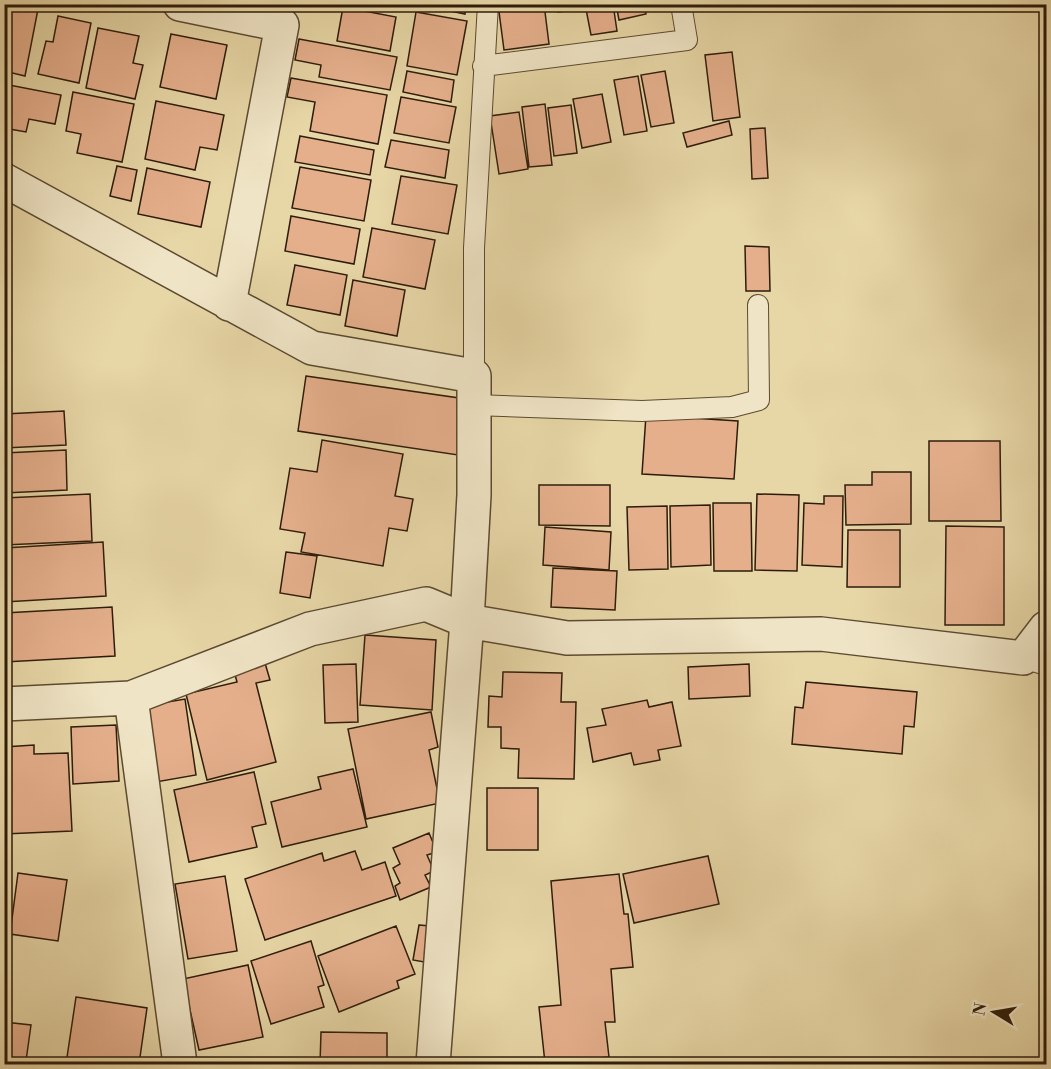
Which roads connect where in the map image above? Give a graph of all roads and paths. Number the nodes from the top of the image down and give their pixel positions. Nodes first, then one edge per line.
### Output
1 (180, 4) edge
2 (488, 4) edge
3 (681, 4) edge
4 (483, 66) junction
5 (4, 180) edge
6 (229, 304) junction
7 (758, 305) dead end
8 (474, 390) junction
9 (467, 621) junction
10 (1047, 628) edge
11 (1035, 662) edge
12 (131, 698) junction
13 (4, 704) edge
14 (180, 1065) edge
15 (433, 1065) edge

1 - 6 street
2 - 4 lane
3 - 4 lane
4 - 8 lane
5 - 6 street
6 - 8 street
7 - 8 lane
8 - 9 street
9 - 11 street
9 - 12 street
9 - 15 street
10 - 11 street
12 - 13 street
12 - 14 street

